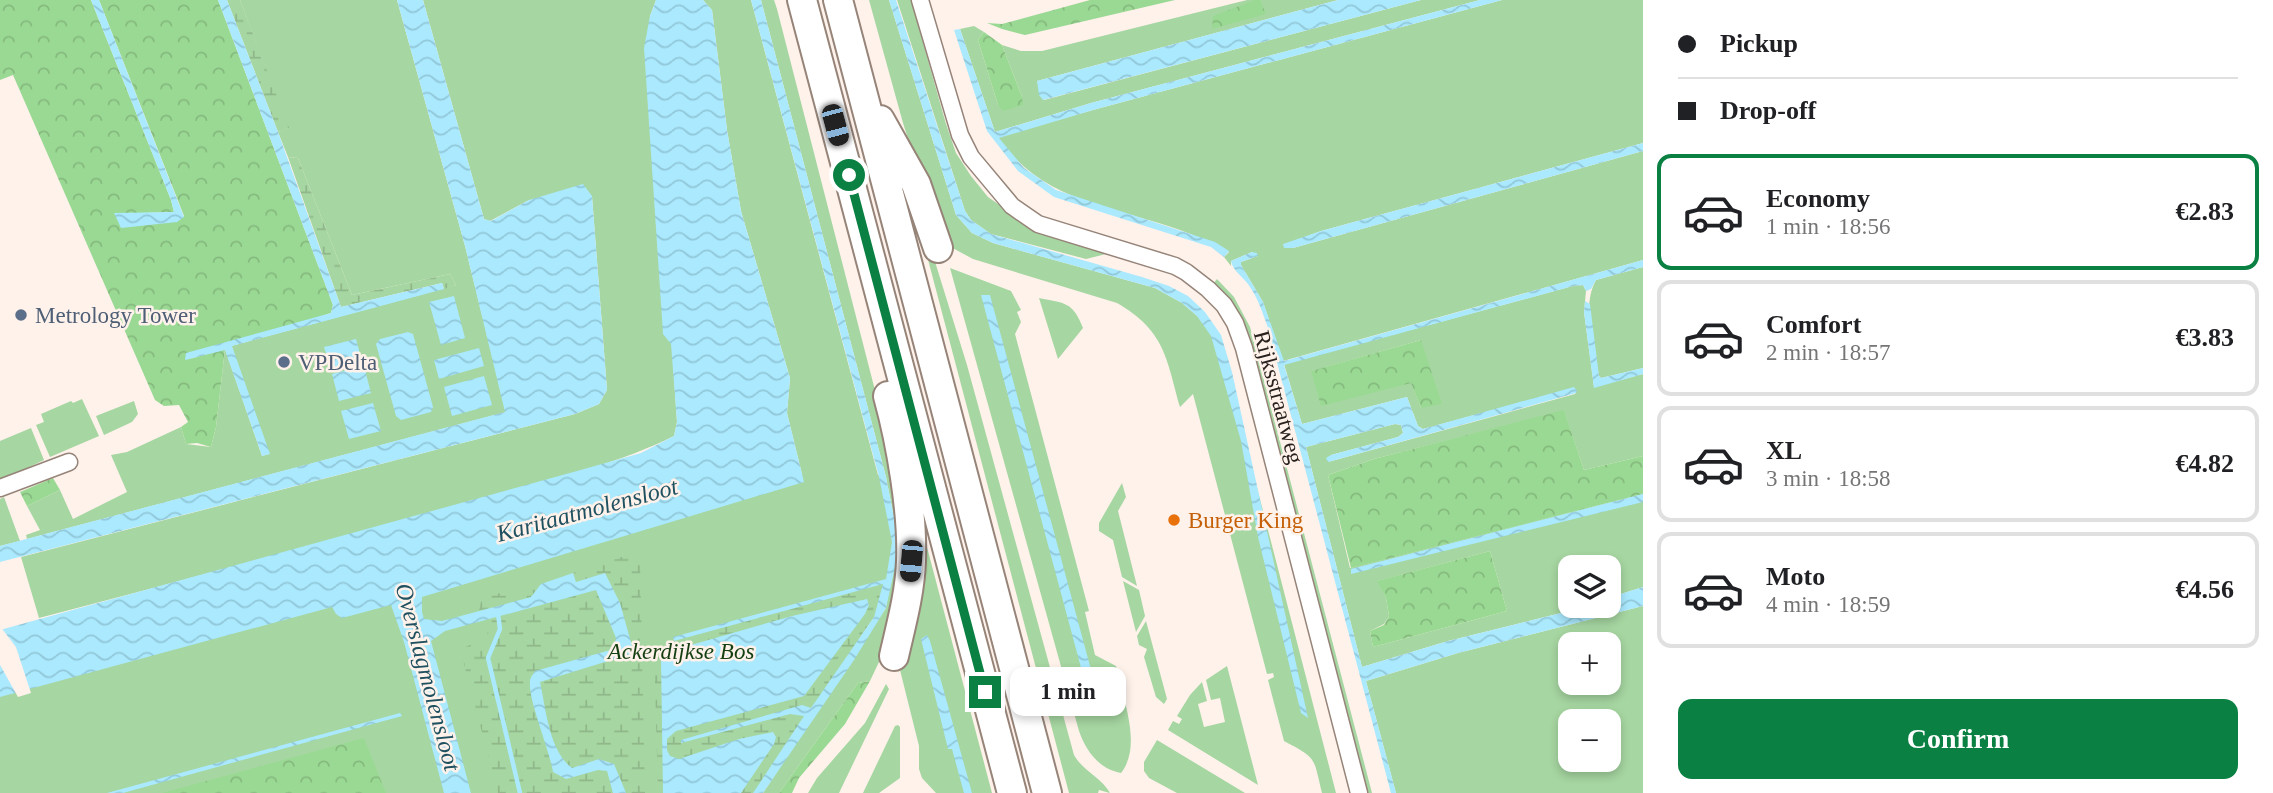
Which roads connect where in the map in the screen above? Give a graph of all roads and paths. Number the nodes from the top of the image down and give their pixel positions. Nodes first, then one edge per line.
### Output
1 (802, 0) edge
2 (838, 0) edge
3 (920, 0) edge
4 (861, 87) junction
5 (855, 200) junction
6 (938, 248) dead end
7 (69, 462) dead end
8 (0, 488) edge
9 (894, 656) dead end
10 (1012, 793) edge
11 (1047, 793) edge
12 (1359, 793) edge

1 - 5 highway
2 - 4 highway
3 - 12 street, Rijksstraatweg
4 - 6 highway
4 - 11 highway
5 - 9 highway
5 - 10 highway
7 - 8 street

